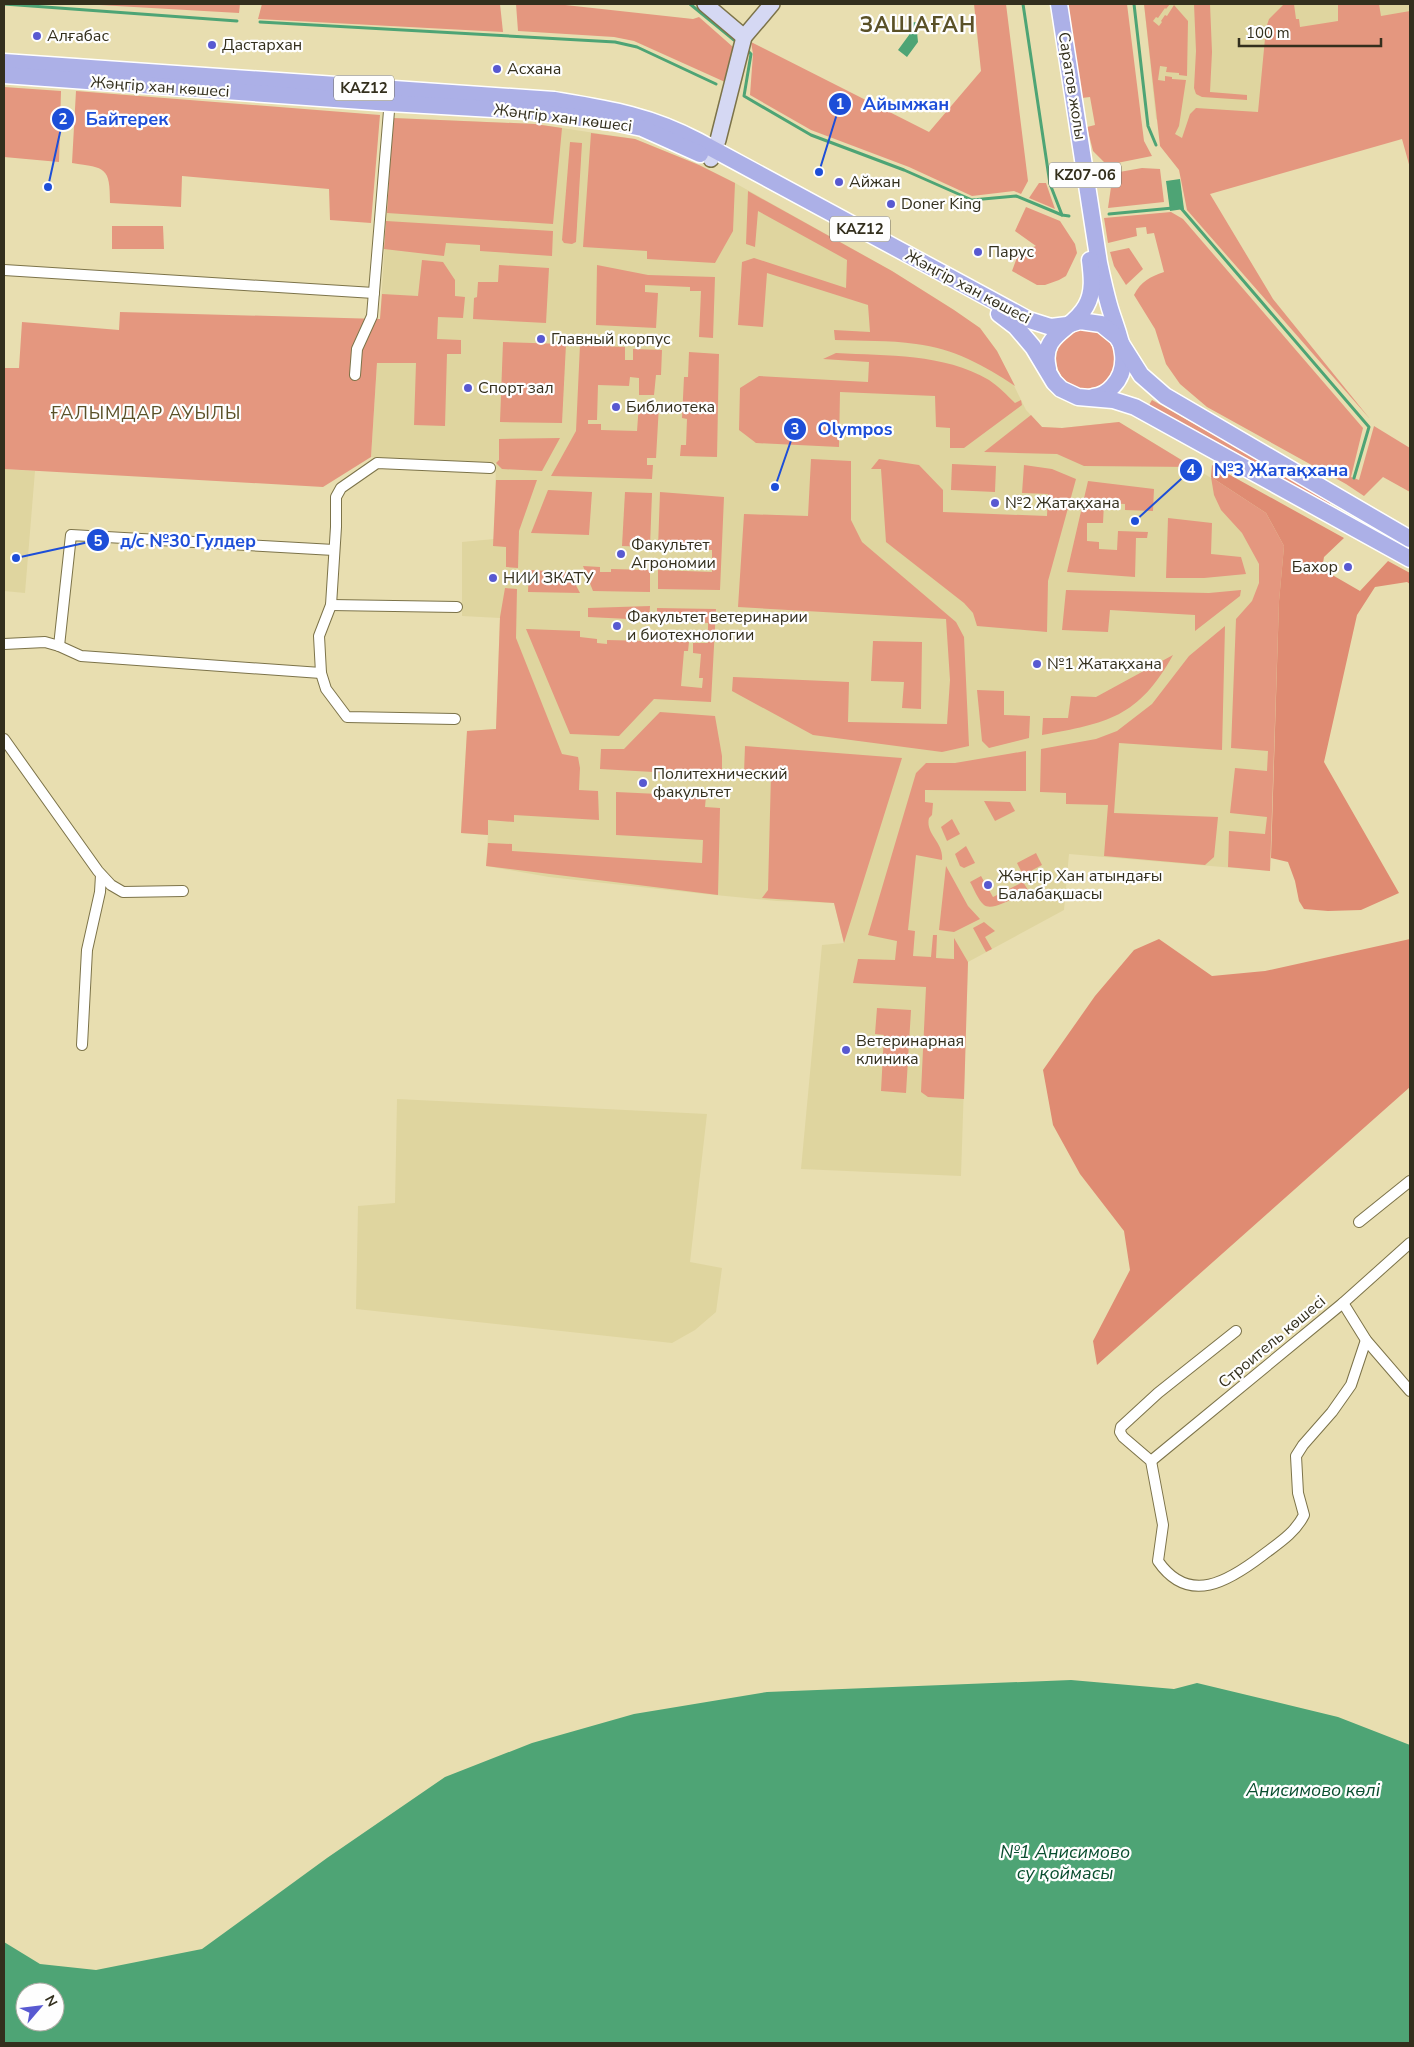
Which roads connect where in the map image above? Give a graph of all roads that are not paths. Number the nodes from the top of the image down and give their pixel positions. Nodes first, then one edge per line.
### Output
1 (705, 4) edge
2 (772, 4) edge
3 (1050, 4) edge
4 (1059, 4) edge
5 (744, 37) junction
6 (4, 62) edge
7 (4, 75) edge
8 (390, 97) junction
9 (713, 154) junction
10 (4, 270) edge
11 (374, 293) junction
12 (1067, 325) junction
13 (1120, 343) junction
14 (1050, 374) junction
15 (354, 375) dead end
16 (1088, 398) junction
17 (490, 468) dead end
18 (1410, 538) edge
19 (334, 550) junction
20 (1410, 559) edge
21 (331, 605) junction
22 (457, 607) dead end
23 (4, 644) edge
24 (59, 646) junction
25 (321, 673) junction
26 (455, 720) dead end
27 (4, 739) edge
28 (101, 875) junction
29 (183, 891) dead end
30 (82, 1045) dead end
31 (1410, 1180) edge
32 (1359, 1222) dead end
33 (1410, 1243) edge
34 (1343, 1303) junction
35 (1236, 1331) dead end
36 (1366, 1340) junction
37 (1410, 1391) edge
38 (1151, 1461) junction

1 - 5 main road
2 - 5 main road
3 - 12 main road, Саратов жолы / KZ07-06
4 - 13 main road, Саратов жолы / KZ07-06
5 - 9 main road
6 - 8 main road, Жәңгір хан көшесі / KAZ12
7 - 8 main road, Жәңгір хан көшесі / KAZ12
8 - 9 main road, Жәңгір хан көшесі / KAZ12
8 - 11 street
9 - 12 main road, Жәңгір хан көшесі / KAZ12
9 - 14 main road, Жәңгір хан көшесі / KAZ12
10 - 11 street
11 - 15 street
12 - 13 main road, Жәңгір хан көшесі / KAZ12
12 - 14 main road
13 - 16 main road
13 - 18 main road, Жәңгір хан көшесі / KAZ12
14 - 16 main road, Жәңгір хан көшесі / KAZ12
16 - 20 main road, Жәңгір хан көшесі / KAZ12
17 - 19 street
19 - 21 street
19 - 24 street
21 - 22 street
21 - 25 street
23 - 24 street
24 - 25 street
25 - 26 street
27 - 28 street
28 - 29 street
28 - 30 street
31 - 32 street
33 - 34 street, Строитель көшесі
34 - 36 street
34 - 38 street, Строитель көшесі
35 - 38 street
36 - 37 street
36 - 38 street

